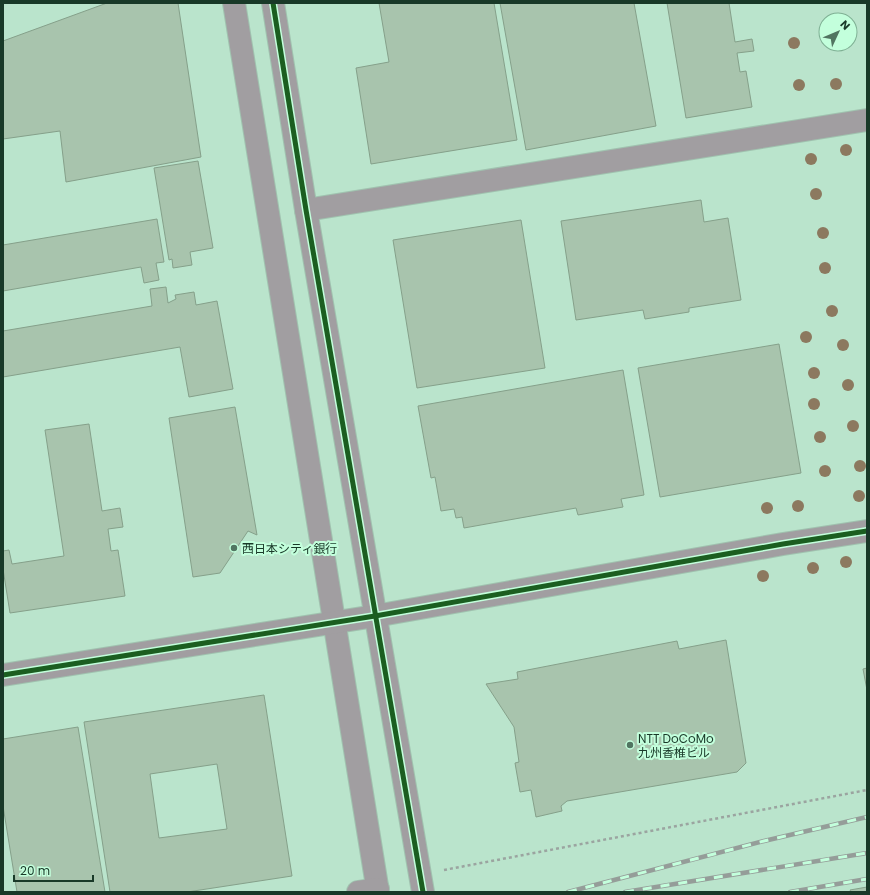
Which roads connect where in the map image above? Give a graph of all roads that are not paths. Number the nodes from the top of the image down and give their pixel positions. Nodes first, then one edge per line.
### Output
1 (234, 3) edge
2 (273, 3) edge
3 (867, 120) edge
4 (306, 210) junction
5 (867, 531) edge
6 (375, 616) junction
7 (334, 623) junction
8 (3, 675) edge
9 (421, 883) edge
10 (371, 891) edge

1 - 7 street
2 - 4 street
3 - 4 street
4 - 6 street
5 - 6 street
6 - 7 street
6 - 9 street
7 - 8 street
7 - 10 street

